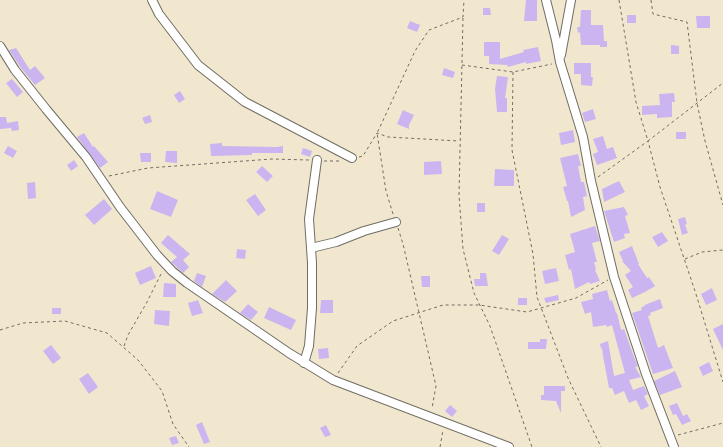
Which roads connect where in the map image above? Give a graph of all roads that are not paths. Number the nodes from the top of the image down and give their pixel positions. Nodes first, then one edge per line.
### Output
1 (152, 0) edge
2 (546, 0) edge
3 (571, 0) edge
4 (0, 46) edge
5 (560, 62) junction
6 (352, 158) road end
7 (317, 160) road end
8 (396, 222) road end
9 (311, 248) junction
10 (304, 363) junction
11 (509, 447) edge
12 (674, 447) edge

1 - 6 street
2 - 5 street
3 - 5 street
4 - 10 street
5 - 12 street
7 - 9 street
8 - 9 street
9 - 10 street
10 - 11 street

